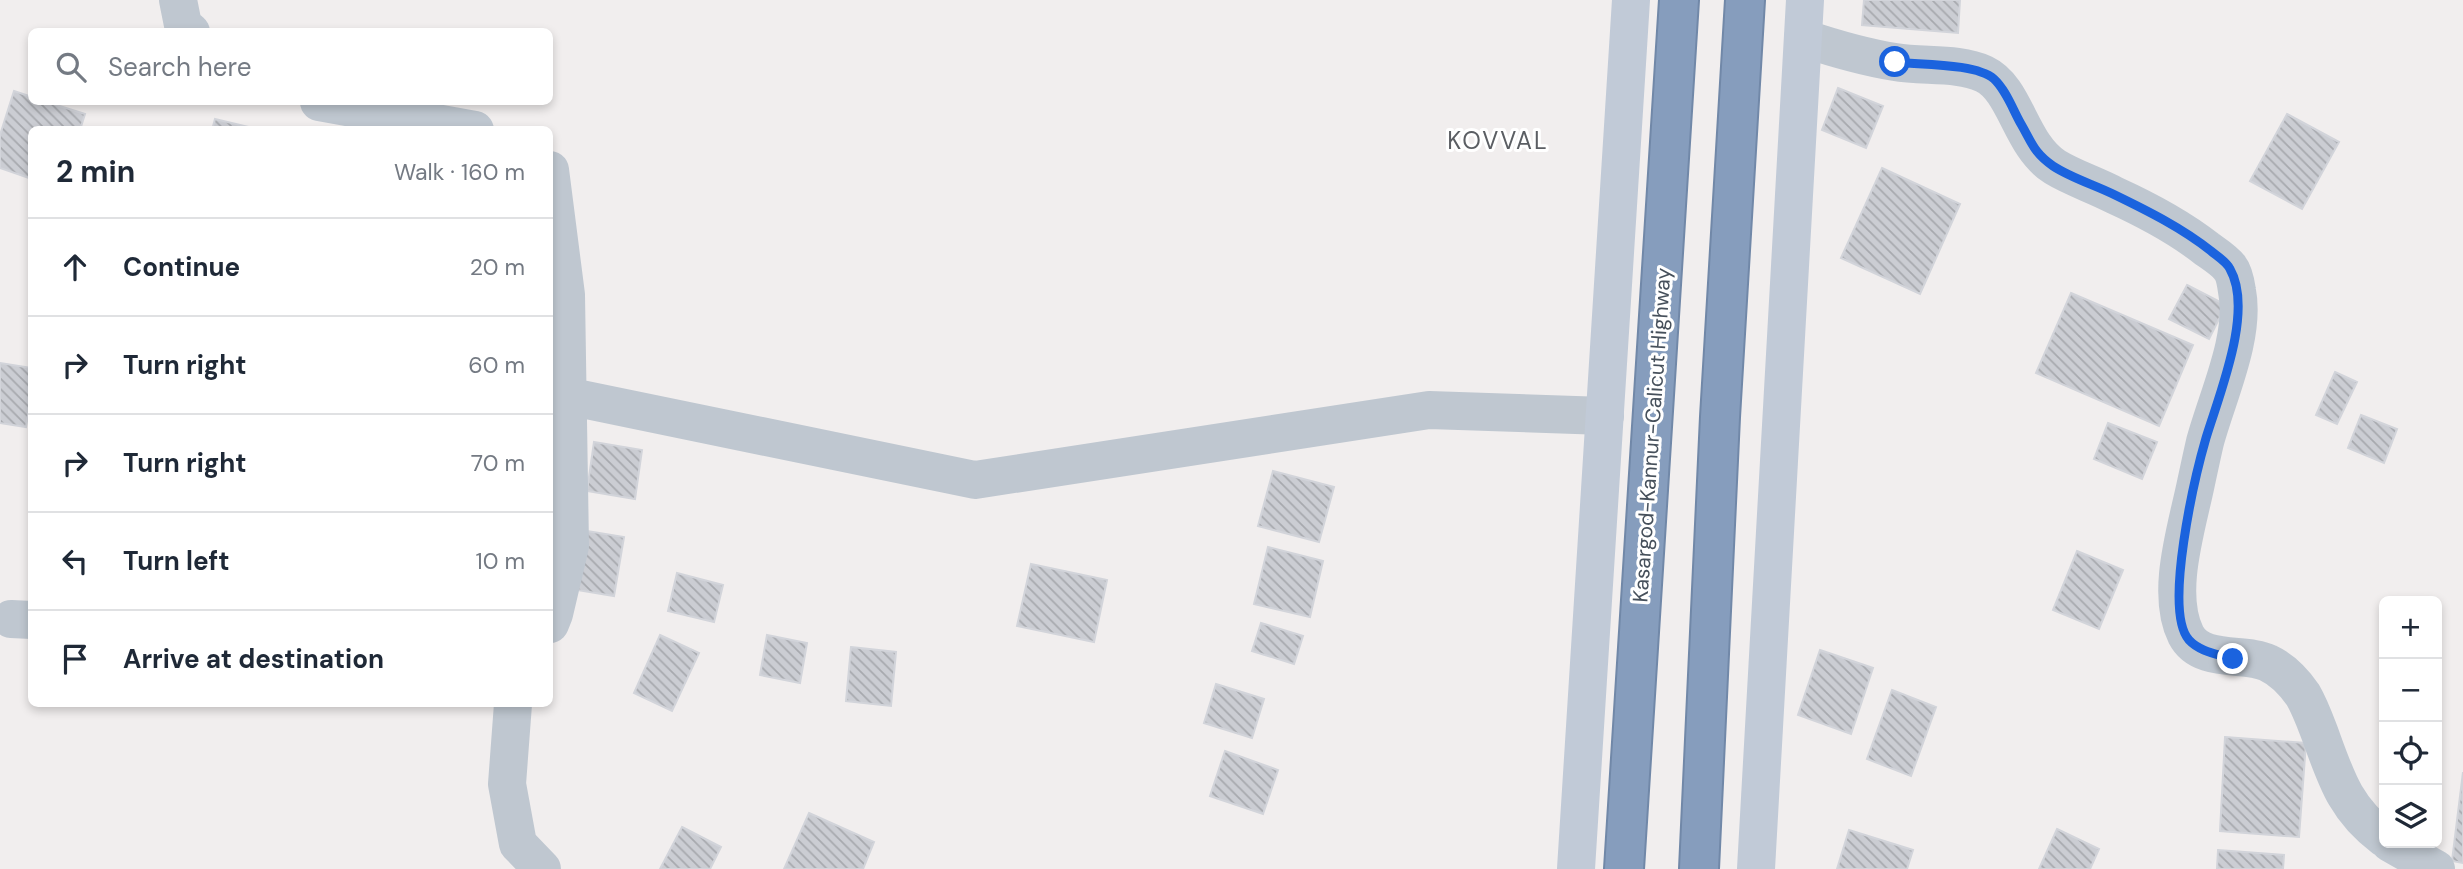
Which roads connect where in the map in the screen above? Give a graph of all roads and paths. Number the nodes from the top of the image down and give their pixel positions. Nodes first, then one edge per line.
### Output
1 (178, 0) edge
2 (1631, 0) edge
3 (1679, 0) edge
4 (1745, 0) edge
5 (1805, 0) edge
6 (186, 28) edge
7 (1802, 38) junction
8 (336, 105) edge
9 (452, 126) edge
10 (553, 193) edge
11 (558, 396) edge
12 (1605, 416) junction
13 (553, 616) edge
14 (513, 707) edge
15 (2379, 834) edge
16 (2399, 848) edge
17 (542, 869) edge
18 (1576, 869) edge
19 (1624, 869) edge
20 (1699, 869) edge
21 (1756, 869) edge
22 (2436, 869) edge

1 - 6 street
2 - 12 street
3 - 19 highway, Kasargod-Kannur-Calicut Highway
4 - 20 highway
5 - 7 street
7 - 15 street
7 - 21 street
8 - 9 street
10 - 11 street
11 - 12 street
11 - 13 street
12 - 18 street
14 - 17 street
16 - 22 street

